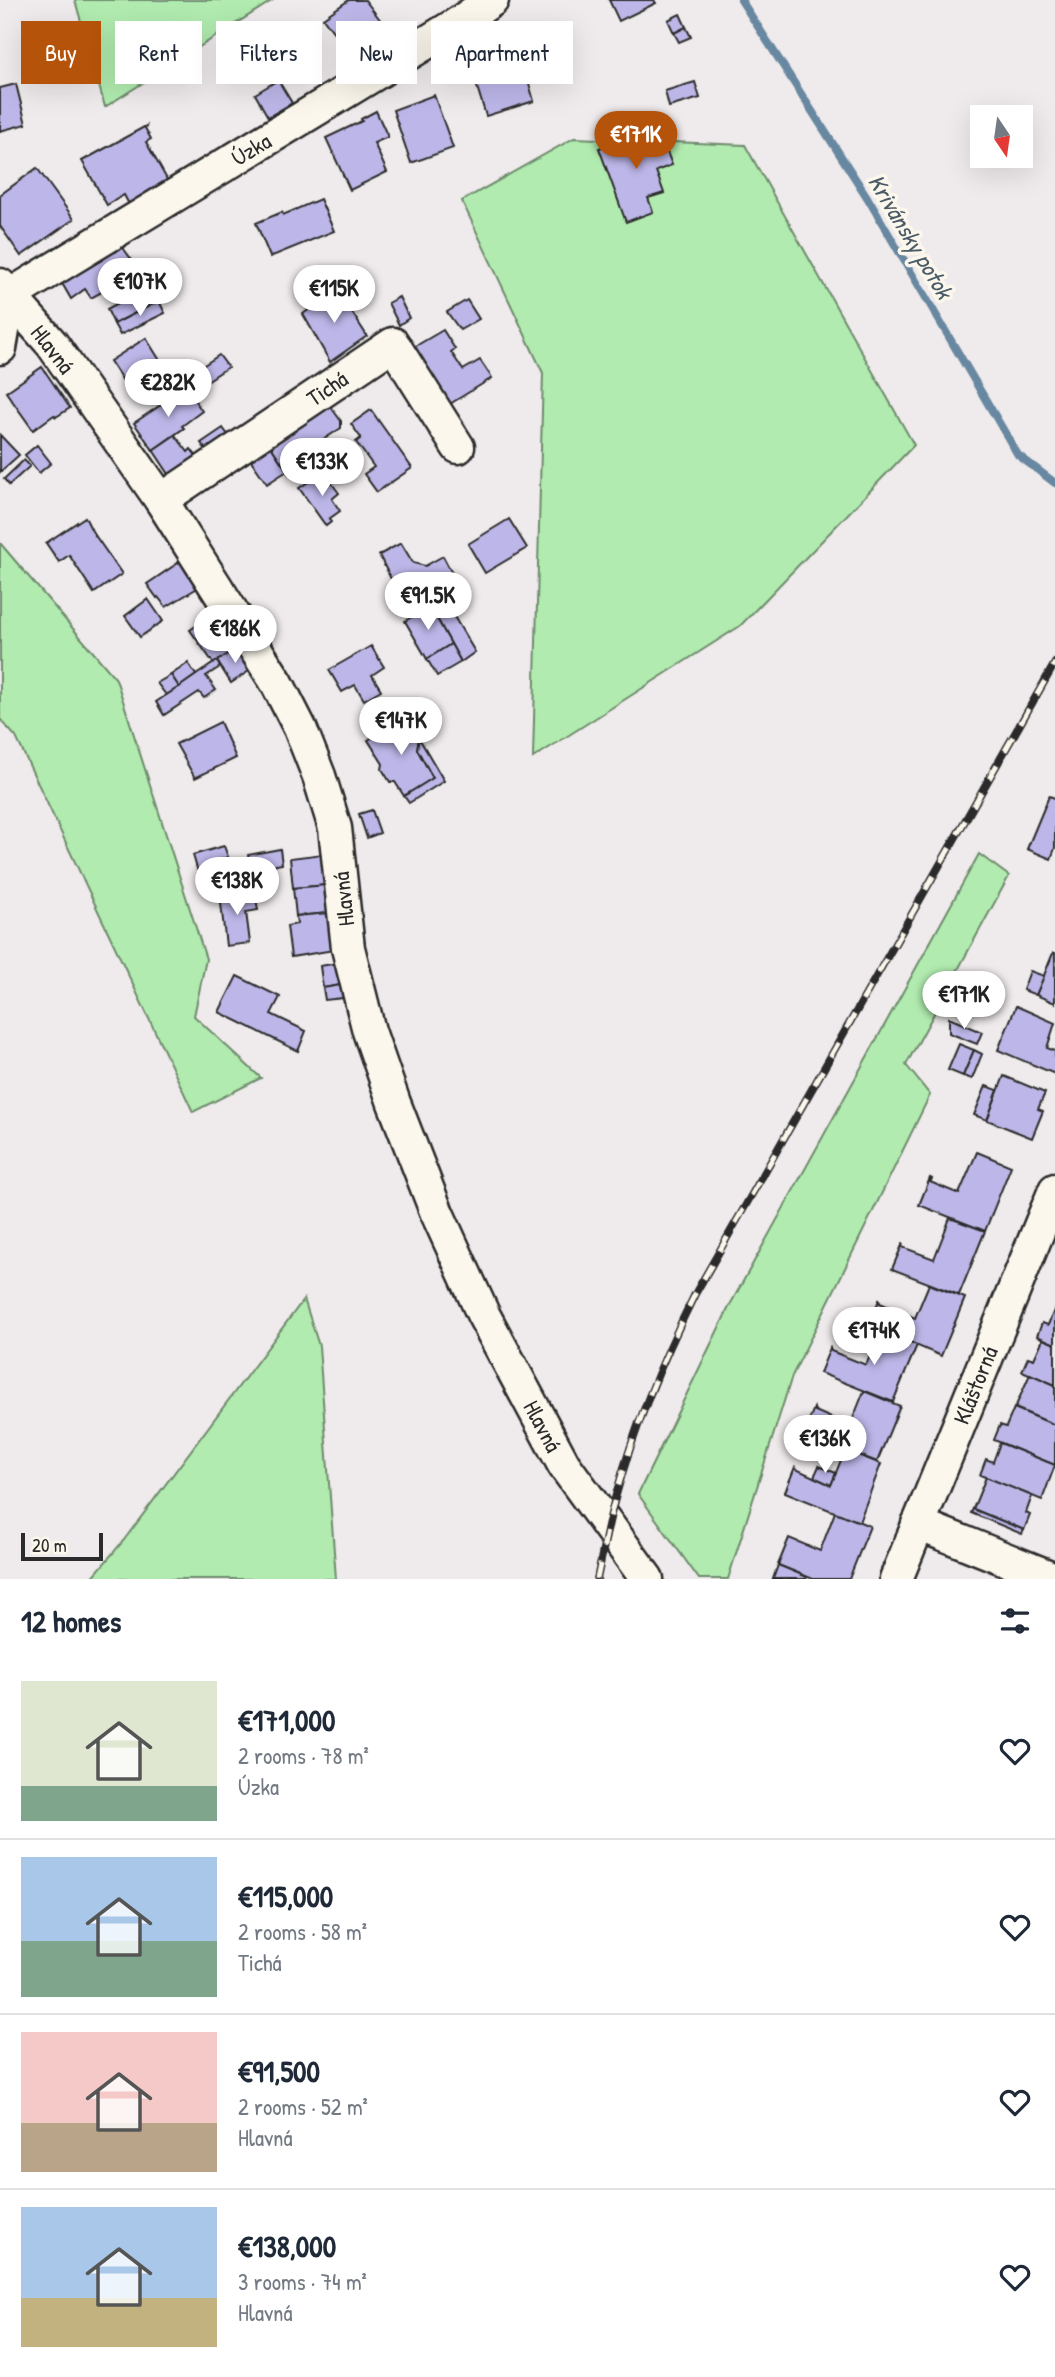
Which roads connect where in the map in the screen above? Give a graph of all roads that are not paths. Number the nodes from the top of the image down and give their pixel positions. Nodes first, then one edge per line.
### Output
1 (492, 0) edge
2 (4, 291) edge
3 (0, 348) edge
4 (458, 447) dead end
5 (161, 500) junction
6 (1055, 1190) edge
7 (918, 1524) junction
8 (625, 1547) junction
9 (622, 1579) edge
10 (646, 1579) edge
11 (896, 1579) edge
12 (1055, 1579) edge

1 - 2 street, Úzka
2 - 3 street
2 - 5 street, Hlavná
4 - 5 street, Tichá
5 - 8 street, Hlavná
6 - 7 street, Kláštorná
7 - 11 street, Kláštorná
7 - 12 street
8 - 9 street
8 - 10 street, Hlavná

